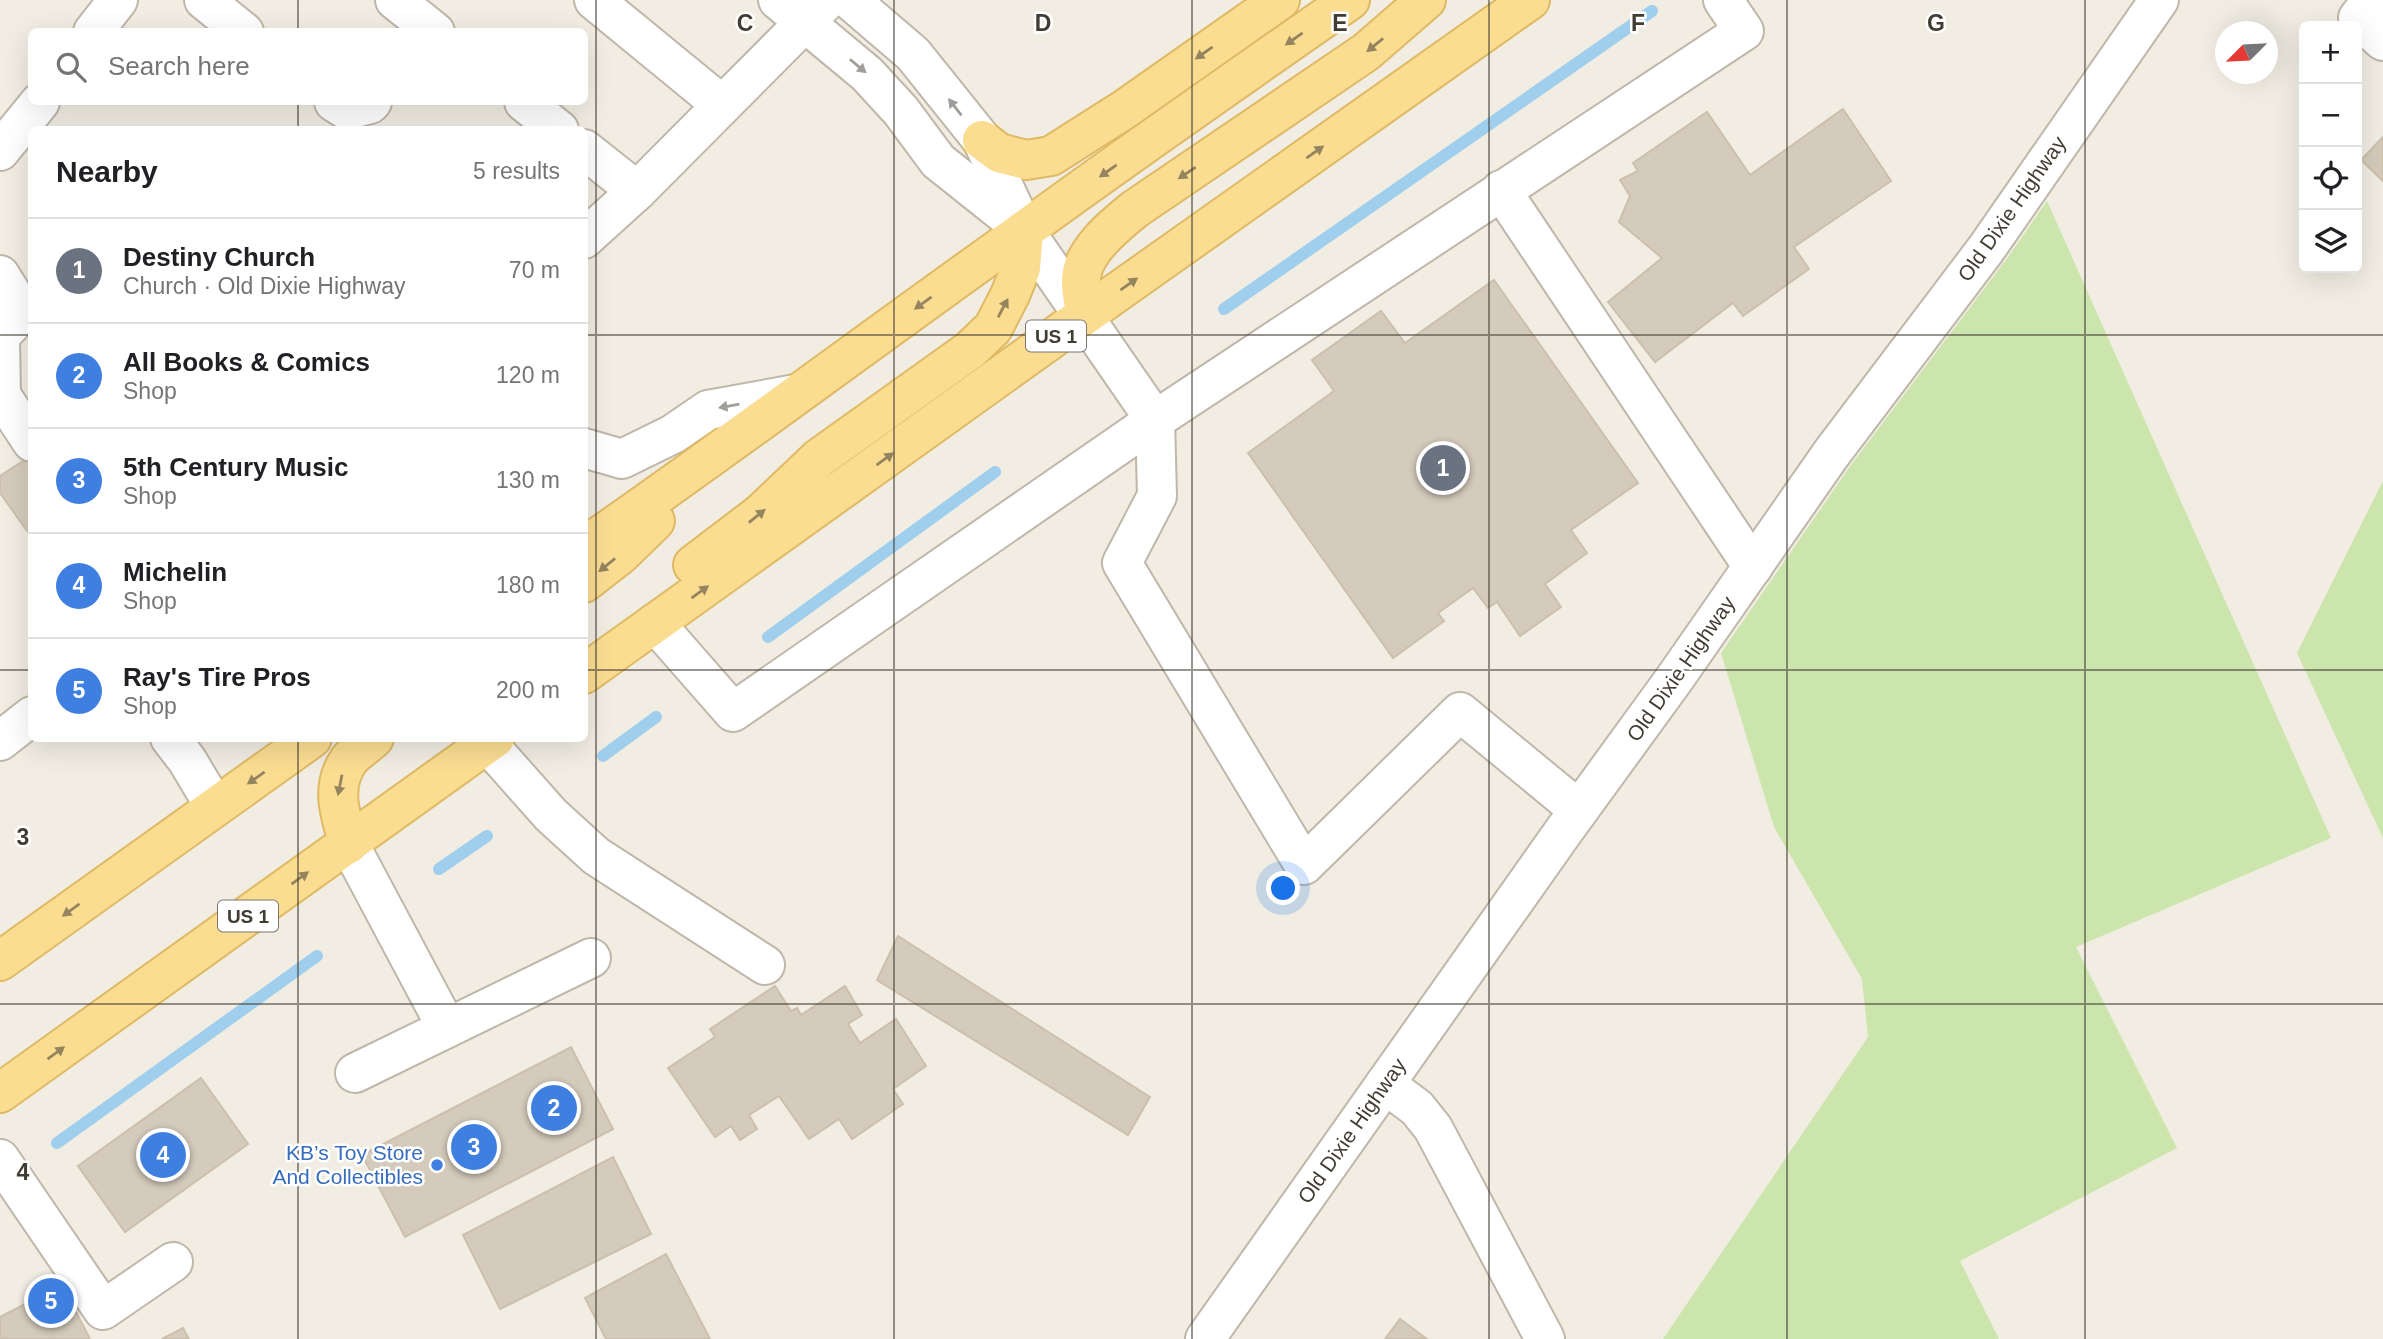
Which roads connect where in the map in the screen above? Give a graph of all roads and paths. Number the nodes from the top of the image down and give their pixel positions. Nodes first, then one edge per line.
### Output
1 (118, 0) edge
2 (204, 0) edge
3 (395, 0) edge
4 (594, 0) edge
5 (850, 0) edge
6 (1280, 0) edge
7 (1350, 0) edge
8 (1426, 0) edge
9 (1530, 0) edge
10 (1723, 0) edge
11 (2159, 0) edge
12 (2372, 0) edge
13 (804, 8) edge
14 (96, 28) edge
15 (239, 28) edge
16 (428, 28) edge
17 (2383, 41) edge
18 (722, 104) junction
19 (38, 105) edge
20 (339, 105) edge
21 (366, 105) edge
22 (528, 105) edge
23 (554, 126) edge
24 (982, 140) junction
25 (0, 151) edge
26 (588, 152) edge
27 (1501, 190) junction
28 (637, 191) junction
29 (1024, 230) junction
30 (588, 235) edge
31 (0, 275) edge
32 (27, 310) edge
33 (1085, 315) junction
34 (796, 394) junction
35 (1156, 420) junction
36 (745, 434) junction
37 (28, 436) edge
38 (588, 449) edge
39 (588, 544) edge
40 (1753, 567) junction
41 (588, 580) edge
42 (655, 623) junction
43 (588, 642) edge
44 (588, 671) edge
45 (28, 719) edge
46 (0, 741) edge
47 (173, 742) edge
48 (306, 742) edge
49 (369, 742) edge
50 (491, 742) edge
51 (493, 742) edge
52 (215, 807) junction
53 (1579, 810) junction
54 (349, 844) junction
55 (591, 958) dead end
56 (0, 961) edge
57 (765, 965) dead end
58 (447, 1028) junction
59 (355, 1073) dead end
60 (1385, 1084) junction
61 (0, 1093) edge
62 (0, 1159) edge
63 (173, 1262) dead end
64 (1205, 1339) edge
65 (1545, 1339) edge

1 - 14 street
2 - 15 street
3 - 16 street
4 - 18 street
24 -> 5 street
6 -> 24 main road
7 -> 29 main road
8 -> 33 main road
33 -> 9 main road, US 1
10 - 27 street
11 - 40 street, Old Dixie Highway
12 - 17 street
13 - 18 street
13 -> 29 street
18 - 28 street
19 - 25 street
20 - 21 street
22 - 23 street
24 - 29 street
26 - 28 street
27 - 35 street
27 - 40 street
28 - 30 street
29 - 33 street
29 -> 34 main road
43 -> 29 main road
31 - 32 street
32 - 37 street
33 - 35 street
42 -> 33 main road, US 1
34 - 36 main road
34 -> 38 street
35 - 42 street
35 - 53 street
36 - 39 main road
36 -> 41 main road
40 - 53 street, Old Dixie Highway
42 - 44 main road, US 1
45 - 46 street
47 - 52 street
48 -> 52 main road
49 -> 54 main road
50 - 54 main road, US 1
51 - 57 street
52 -> 56 main road
53 - 60 street, Old Dixie Highway
54 - 58 street
61 -> 54 main road, US 1
55 - 58 street
58 - 59 street
60 - 64 street, Old Dixie Highway
60 - 65 street
62 - 63 street

